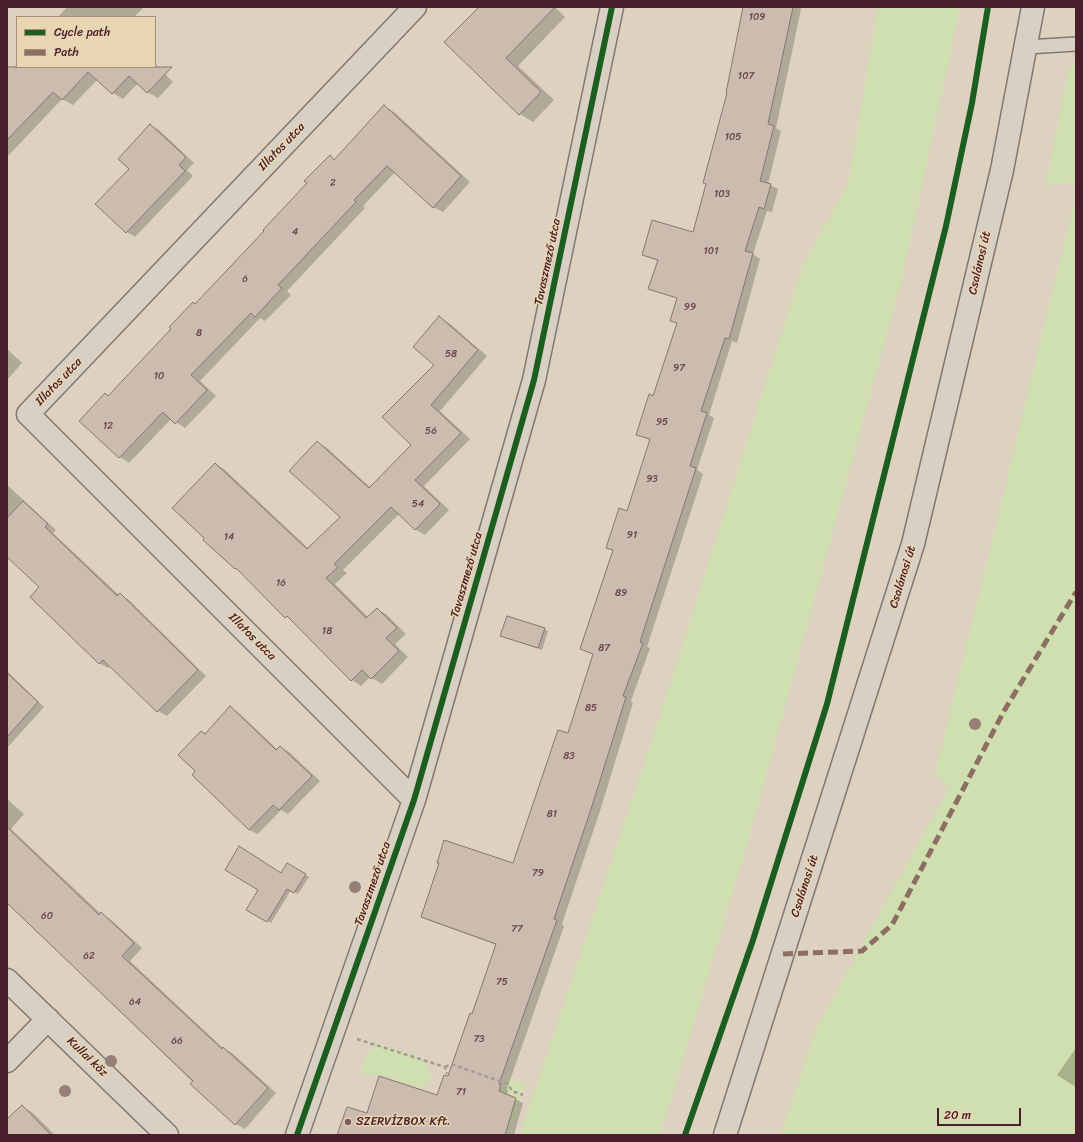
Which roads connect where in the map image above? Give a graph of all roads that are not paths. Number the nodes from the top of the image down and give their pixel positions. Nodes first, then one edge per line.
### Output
1 (415, 7) edge
2 (612, 7) edge
3 (1033, 7) edge
4 (1076, 44) edge
5 (1026, 47) junction
6 (414, 800) junction
7 (7, 980) edge
8 (48, 1019) junction
9 (7, 1061) edge
10 (167, 1135) edge
11 (296, 1135) edge
12 (725, 1135) edge

1 - 6 street, Illatos utca
2 - 6 street, Tavaszmező utca
3 - 5 street, Csalánosi út
4 - 5 lane
5 - 12 street, Csalánosi út
6 - 11 street, Tavaszmező utca
7 - 8 street, Kullai köz
8 - 9 street
8 - 10 street, Kullai köz

